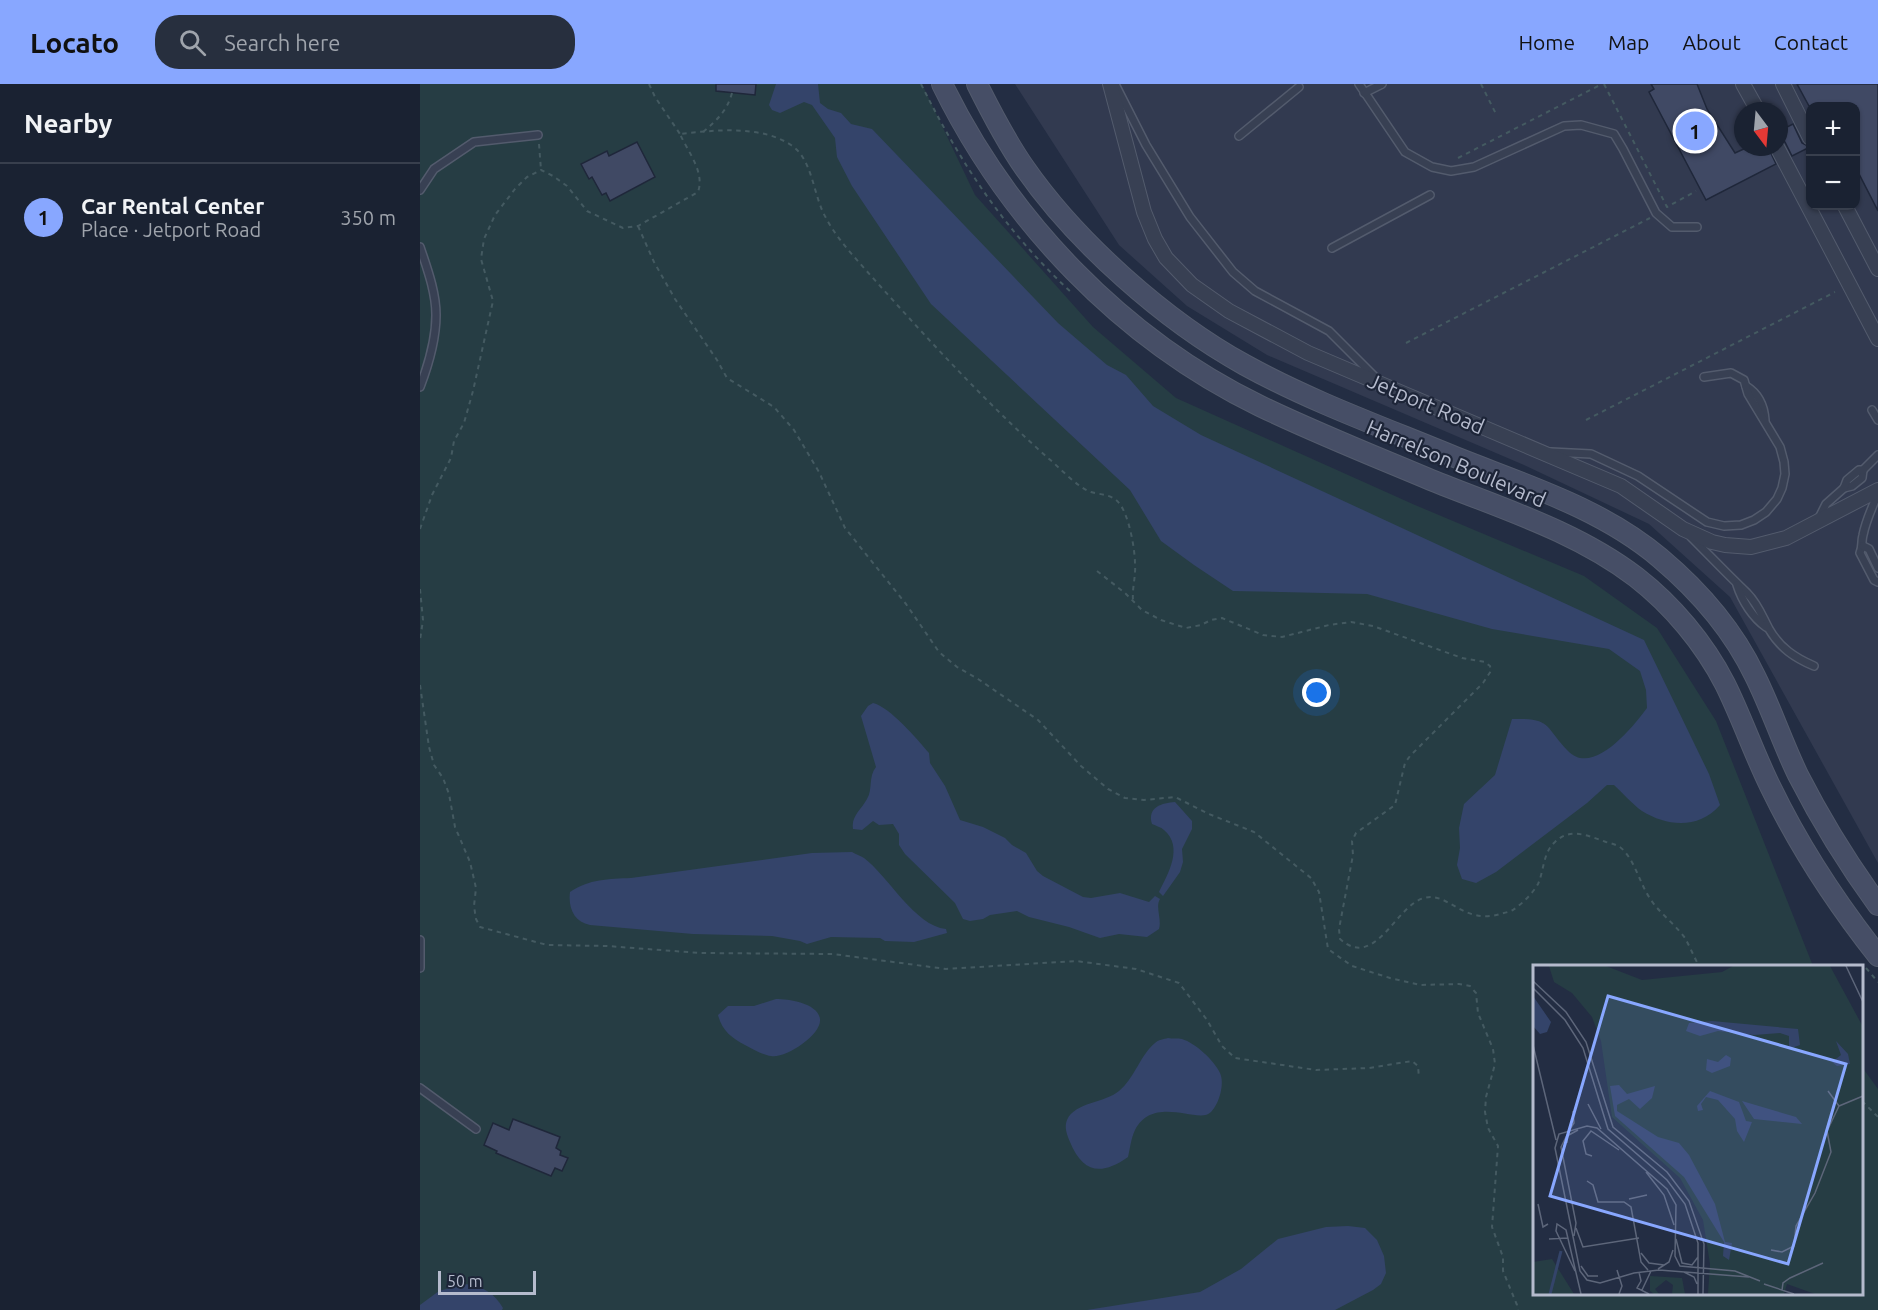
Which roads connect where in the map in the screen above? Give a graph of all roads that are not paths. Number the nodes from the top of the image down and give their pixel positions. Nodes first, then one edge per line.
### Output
1 (942, 84) edge
2 (977, 84) edge
3 (1113, 84) edge
4 (1359, 84) edge
5 (1382, 84) edge
6 (1743, 84) edge
7 (1783, 84) edge
8 (1299, 87) dead end
9 (1364, 93) junction
10 (1753, 102) edge
11 (1806, 130) edge
12 (538, 135) road end
13 (1239, 136) dead end
14 (1782, 156) edge
15 (420, 190) edge
16 (1430, 195) dead end
17 (1847, 210) edge
18 (1697, 227) dead end
19 (420, 247) edge
20 (1332, 248) dead end
21 (1878, 269) edge
22 (1878, 339) edge
23 (1704, 377) dead end
24 (420, 387) edge
25 (1387, 388) junction
26 (1872, 410) dead end
27 (1878, 420) edge
28 (1543, 452) junction
29 (1878, 455) edge
30 (1878, 483) edge
31 (1874, 493) edge
32 (1816, 522) junction
33 (1683, 529) junction
34 (1863, 546) junction
35 (1878, 568) edge
36 (1878, 582) edge
37 (1814, 666) dead end
38 (1878, 905) edge
39 (420, 940) edge
40 (1869, 959) edge
41 (420, 968) edge
42 (420, 1088) edge
43 (476, 1129) dead end

1 - 40 main road, Harrelson Boulevard
2 - 38 main road, Harrelson Boulevard
3 - 25 lane
3 - 25 street, Jetport Road
4 - 9 lane
5 - 9 lane
6 - 10 street
7 - 11 street
8 - 13 lane
9 - 18 lane
12 - 15 lane
14 - 22 street
16 - 20 lane
17 - 21 street
19 - 24 lane
23 - 28 lane
25 - 28 street, Jetport Road
26 - 27 lane
28 - 33 street, Jetport Road
29 - 32 lane
30 - 31 street, Jetport Road
31 - 32 street, Jetport Road
31 - 34 lane
32 - 33 street, Jetport Road
33 - 37 lane
34 - 35 lane
34 - 36 lane
39 - 41 lane
42 - 43 lane

